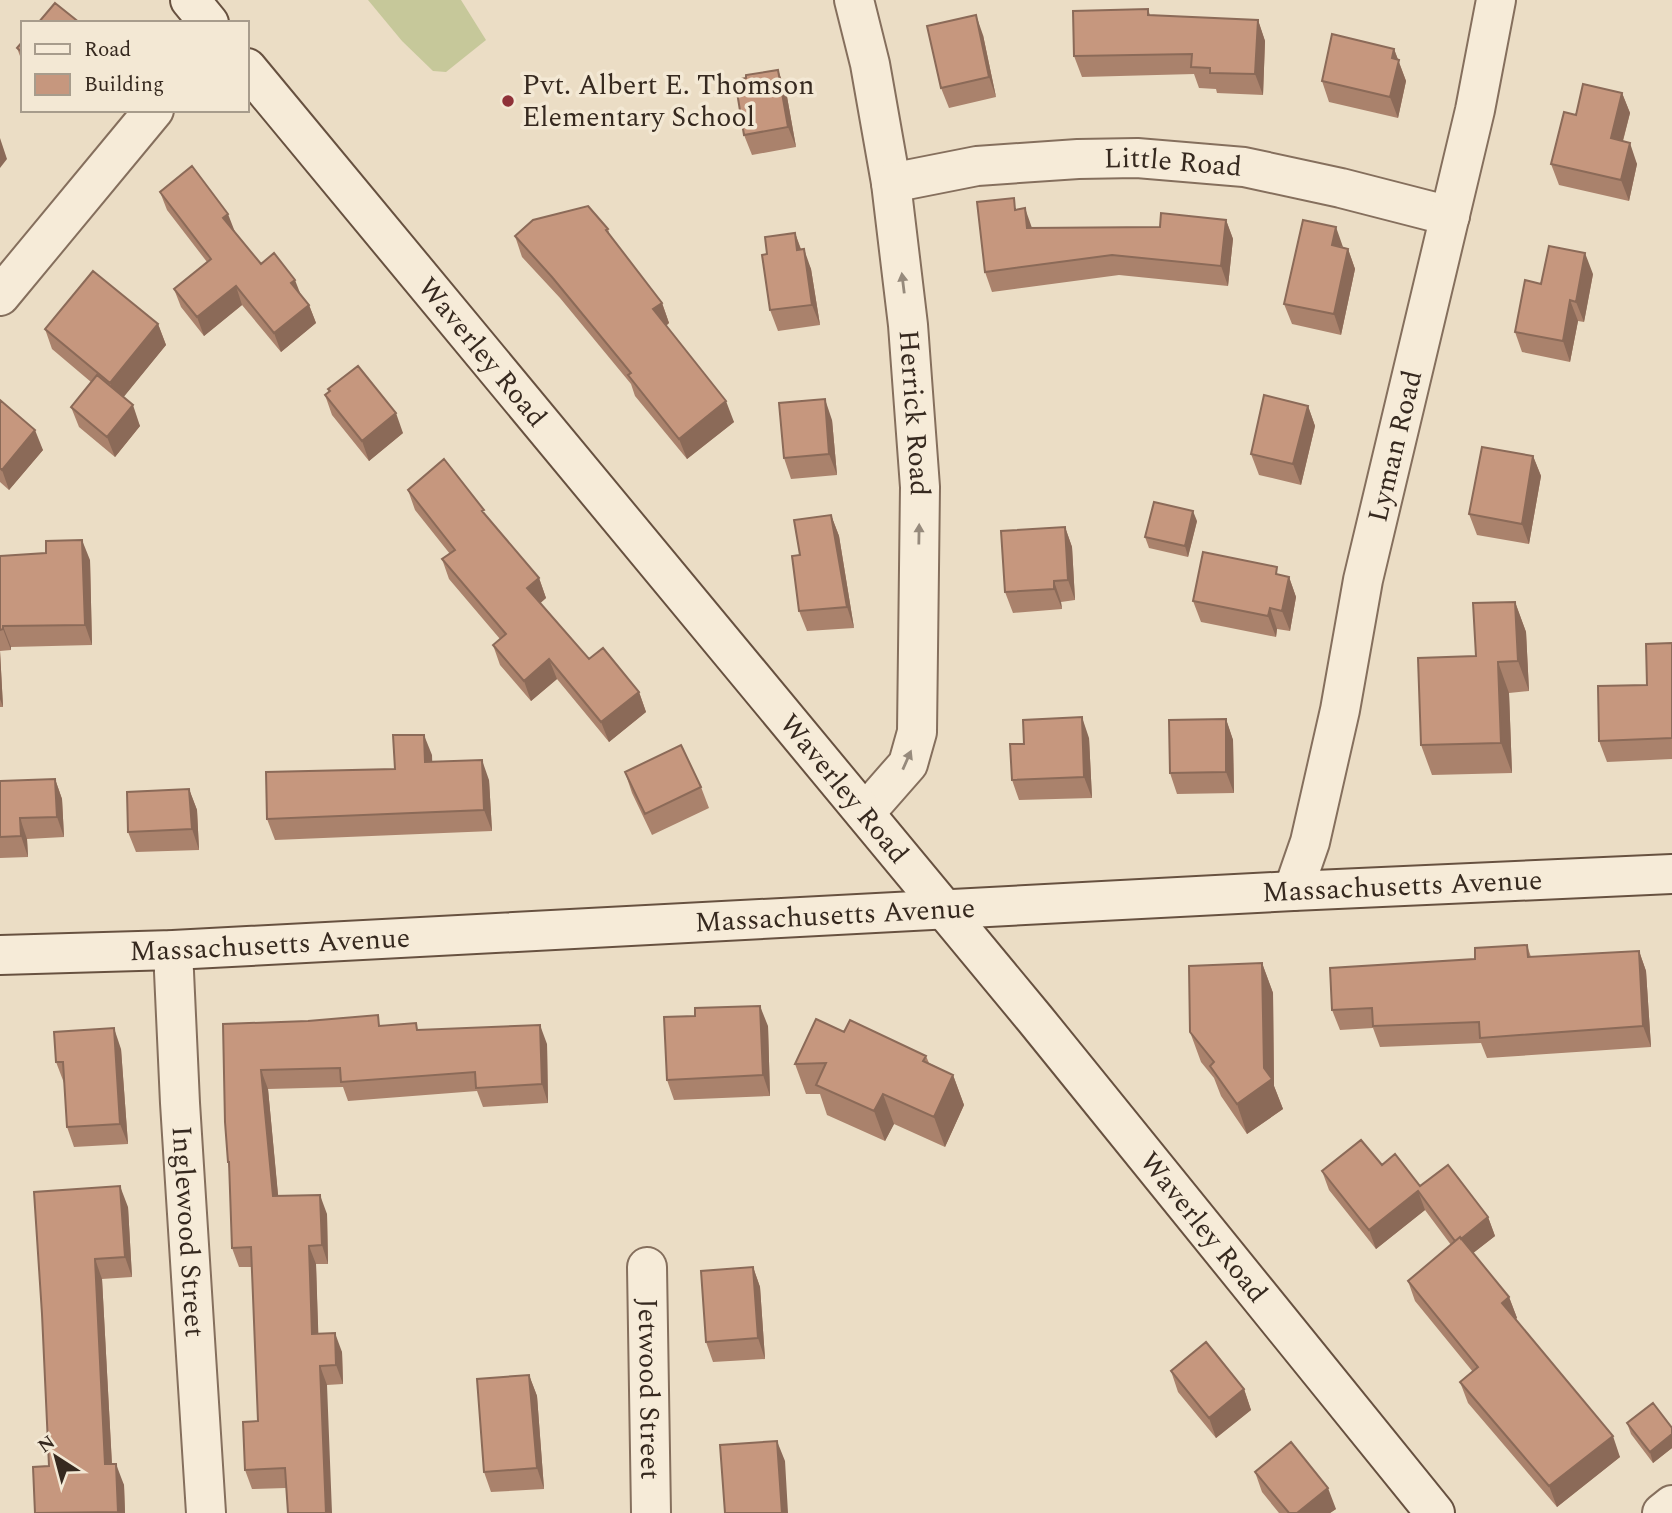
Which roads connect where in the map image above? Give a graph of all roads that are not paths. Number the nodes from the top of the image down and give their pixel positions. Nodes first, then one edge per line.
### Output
1 (190, 0) edge
2 (854, 0) edge
3 (1496, 0) edge
4 (207, 21) edge
5 (248, 69) edge
6 (152, 112) edge
7 (891, 183) junction
8 (1450, 216) junction
9 (0, 296) edge
10 (865, 813) junction
11 (1672, 874) edge
12 (1293, 891) junction
13 (943, 910) junction
14 (173, 950) junction
15 (0, 955) edge
16 (647, 1267) dead end
17 (1672, 1505) edge
18 (206, 1513) edge
19 (651, 1513) edge
20 (1435, 1513) edge
21 (1662, 1513) edge

1 - 4 street
2 - 7 street, Herrick Road
3 - 8 street, Lyman Road
5 - 10 street, Waverley Road
6 - 9 street
7 - 8 street, Little Road
10 -> 7 street, Herrick Road
8 - 12 street, Lyman Road
10 - 13 street, Waverley Road
11 - 12 street, Massachusetts Avenue
12 - 13 street, Massachusetts Avenue
13 - 14 street, Massachusetts Avenue
13 - 20 street, Waverley Road
14 - 15 street, Massachusetts Avenue
14 - 18 street, Inglewood Street
16 - 19 street, Jetwood Street
17 - 21 street

